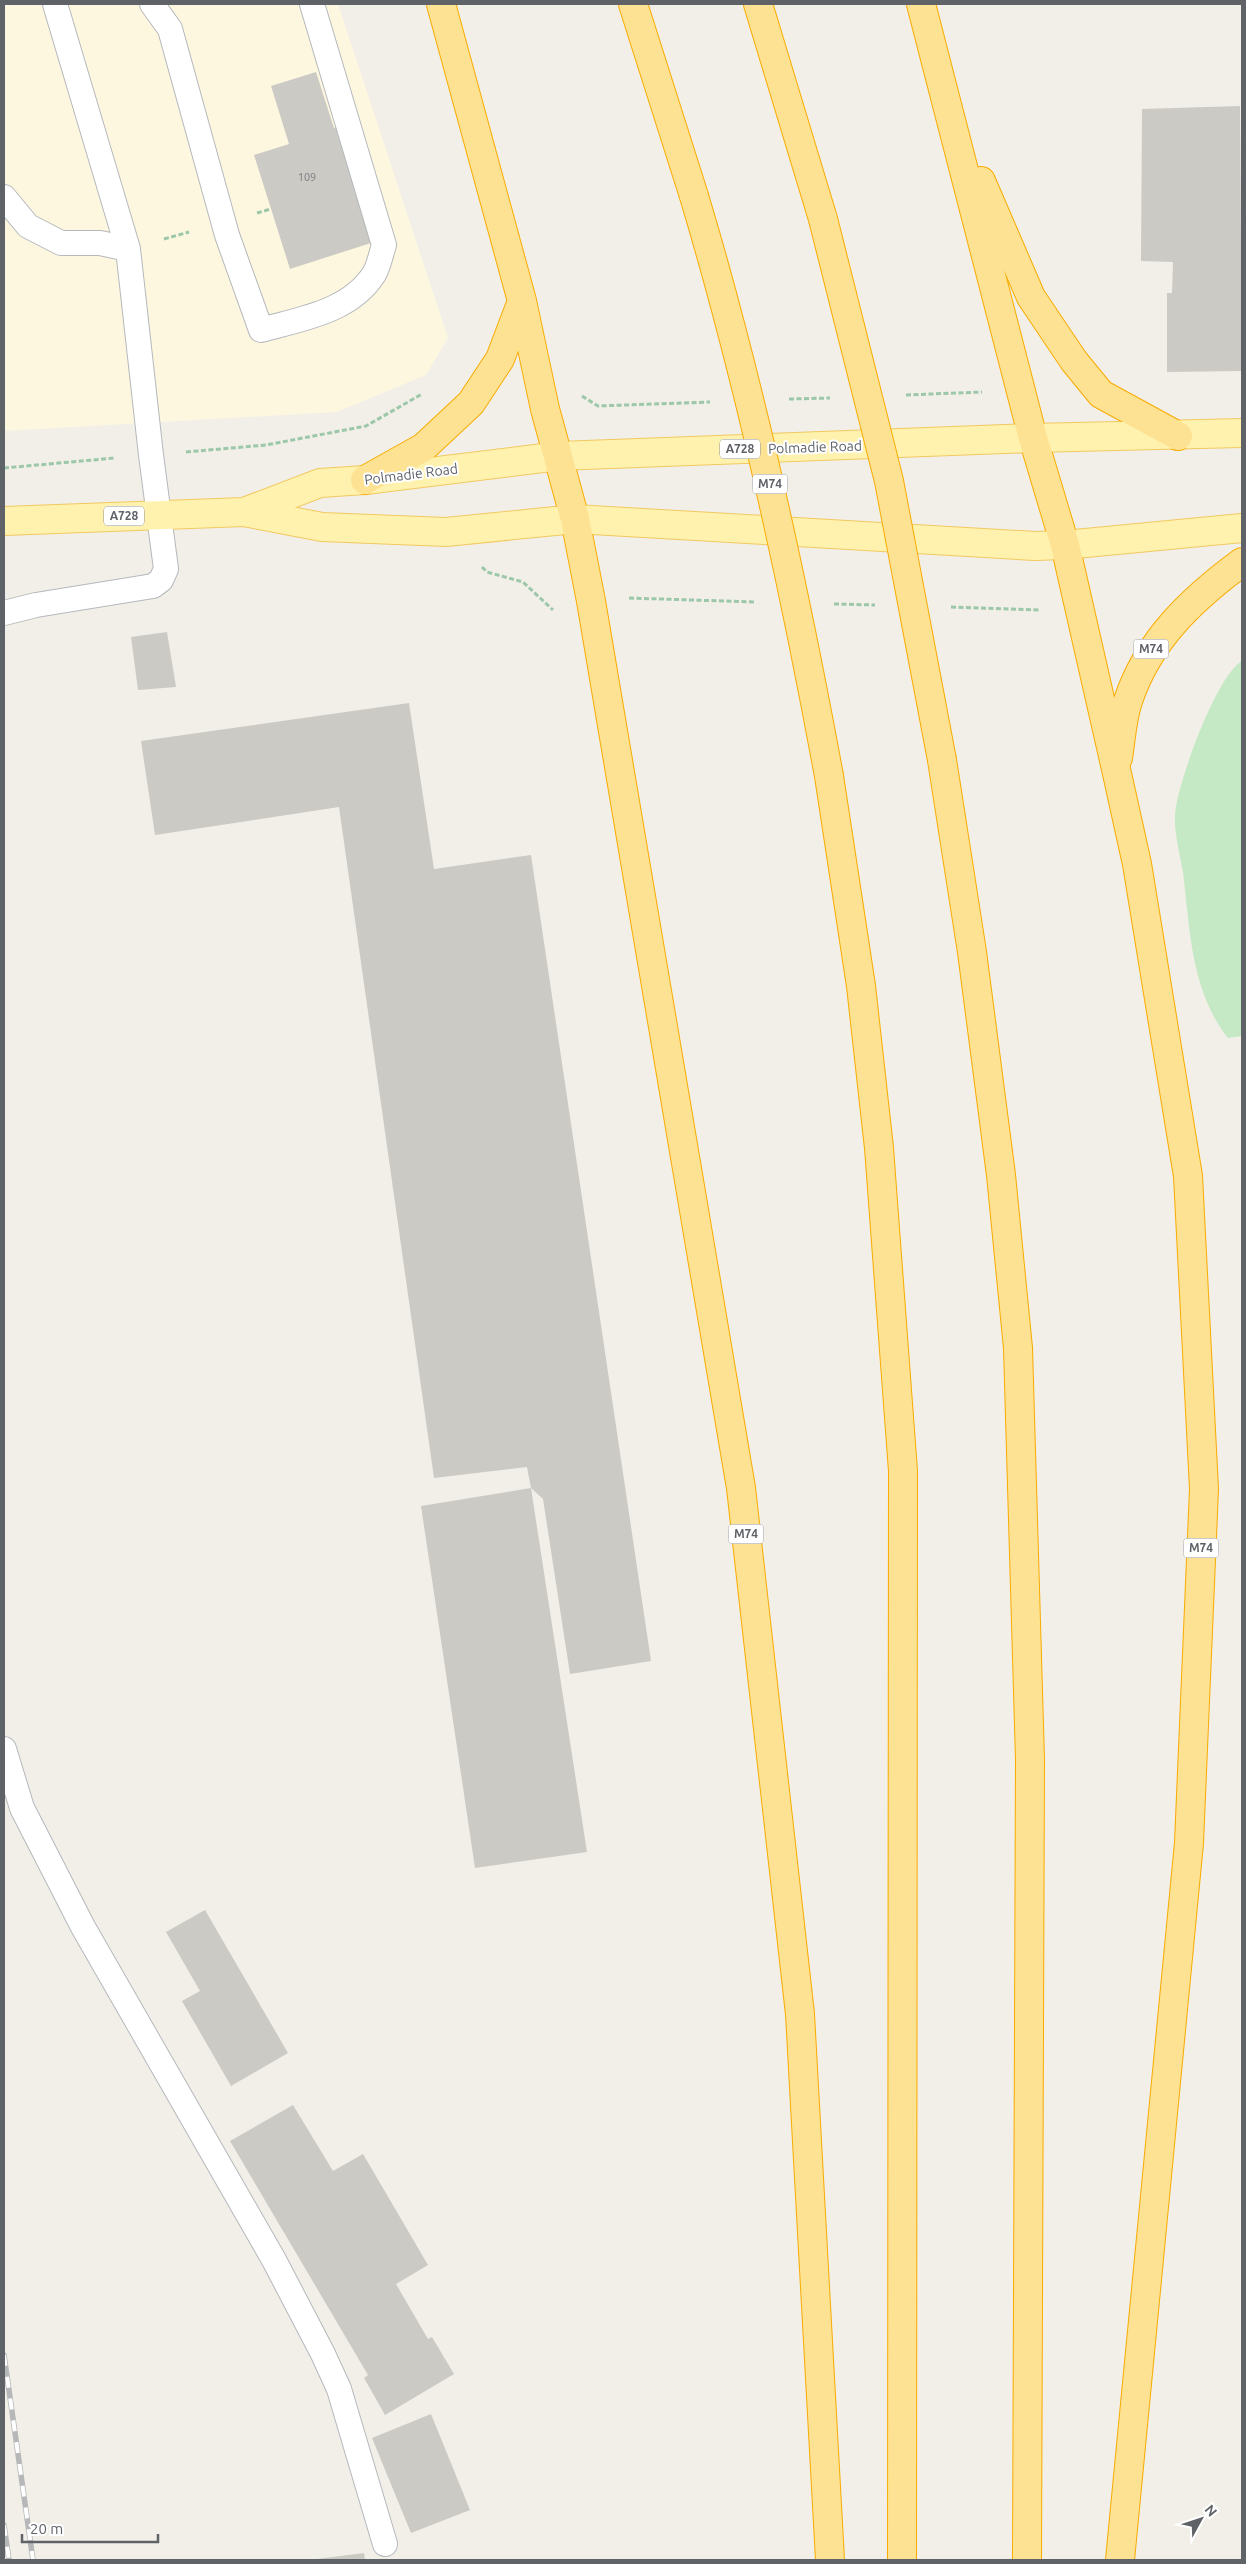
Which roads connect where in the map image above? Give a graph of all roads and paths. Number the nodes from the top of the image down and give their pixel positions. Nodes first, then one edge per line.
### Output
1 (55, 4) edge
2 (152, 4) edge
3 (312, 4) edge
4 (441, 4) edge
5 (633, 4) edge
6 (758, 4) edge
7 (921, 4) edge
8 (944, 94) junction
9 (5, 200) edge
10 (128, 249) junction
11 (522, 301) junction
12 (984, 392) dead end
13 (423, 394) dead end
14 (580, 394) dead end
15 (904, 395) dead end
16 (835, 397) dead end
17 (786, 399) dead end
18 (716, 402) dead end
19 (1242, 433) edge
20 (1178, 436) junction
21 (1033, 438) junction
22 (266, 445) dead end
23 (559, 456) junction
24 (365, 480) junction
25 (244, 512) junction
26 (160, 515) junction
27 (575, 519) junction
28 (4, 521) edge
29 (1242, 528) edge
30 (446, 532) junction
31 (1065, 545) junction
32 (1242, 562) edge
33 (591, 601) junction
34 (760, 602) dead end
35 (829, 604) dead end
36 (879, 605) dead end
37 (949, 607) dead end
38 (1079, 610) junction
39 (4, 613) edge
40 (1116, 769) junction
41 (4, 1749) edge
42 (385, 2544) dead end
43 (830, 2560) edge
44 (902, 2560) edge
45 (1027, 2560) edge
46 (1120, 2560) edge

1 - 10 lane
2 - 3 lane
4 - 11 highway, M74
5 - 44 highway, M74, bridge
6 - 45 highway, bridge
7 - 8 highway, M74
8 - 20 highway, M74
8 - 21 highway, M74
9 - 10 lane
10 - 26 lane
11 - 23 highway, M74
11 - 24 highway
12 - 15 path
13 - 22 path
14 - 18 path
16 - 17 path
19 - 20 main road, Polmadie Road / A728
20 - 21 main road, Polmadie Road / A728
21 - 23 main road, Polmadie Road / A728
21 - 31 highway, M74
23 - 24 main road, Polmadie Road / A728
23 - 27 highway, M74
24 - 25 main road, Polmadie Road / A728
25 - 26 main road, Polmadie Road / A728
25 - 30 main road, Polmadie Road / A728
26 - 28 main road, Polmadie Road / A728
26 - 39 lane
27 - 30 main road, Polmadie Road / A728
27 - 31 main road, Polmadie Road / A728
27 - 33 highway, M74
29 - 31 main road, Polmadie Road / A728
30 - 33 path
31 - 38 highway, M74
32 - 40 highway, M74
33 - 34 path
33 - 43 highway, M74
35 - 36 path
37 - 38 path
38 - 40 highway, M74
40 - 46 highway, M74
41 - 42 lane

